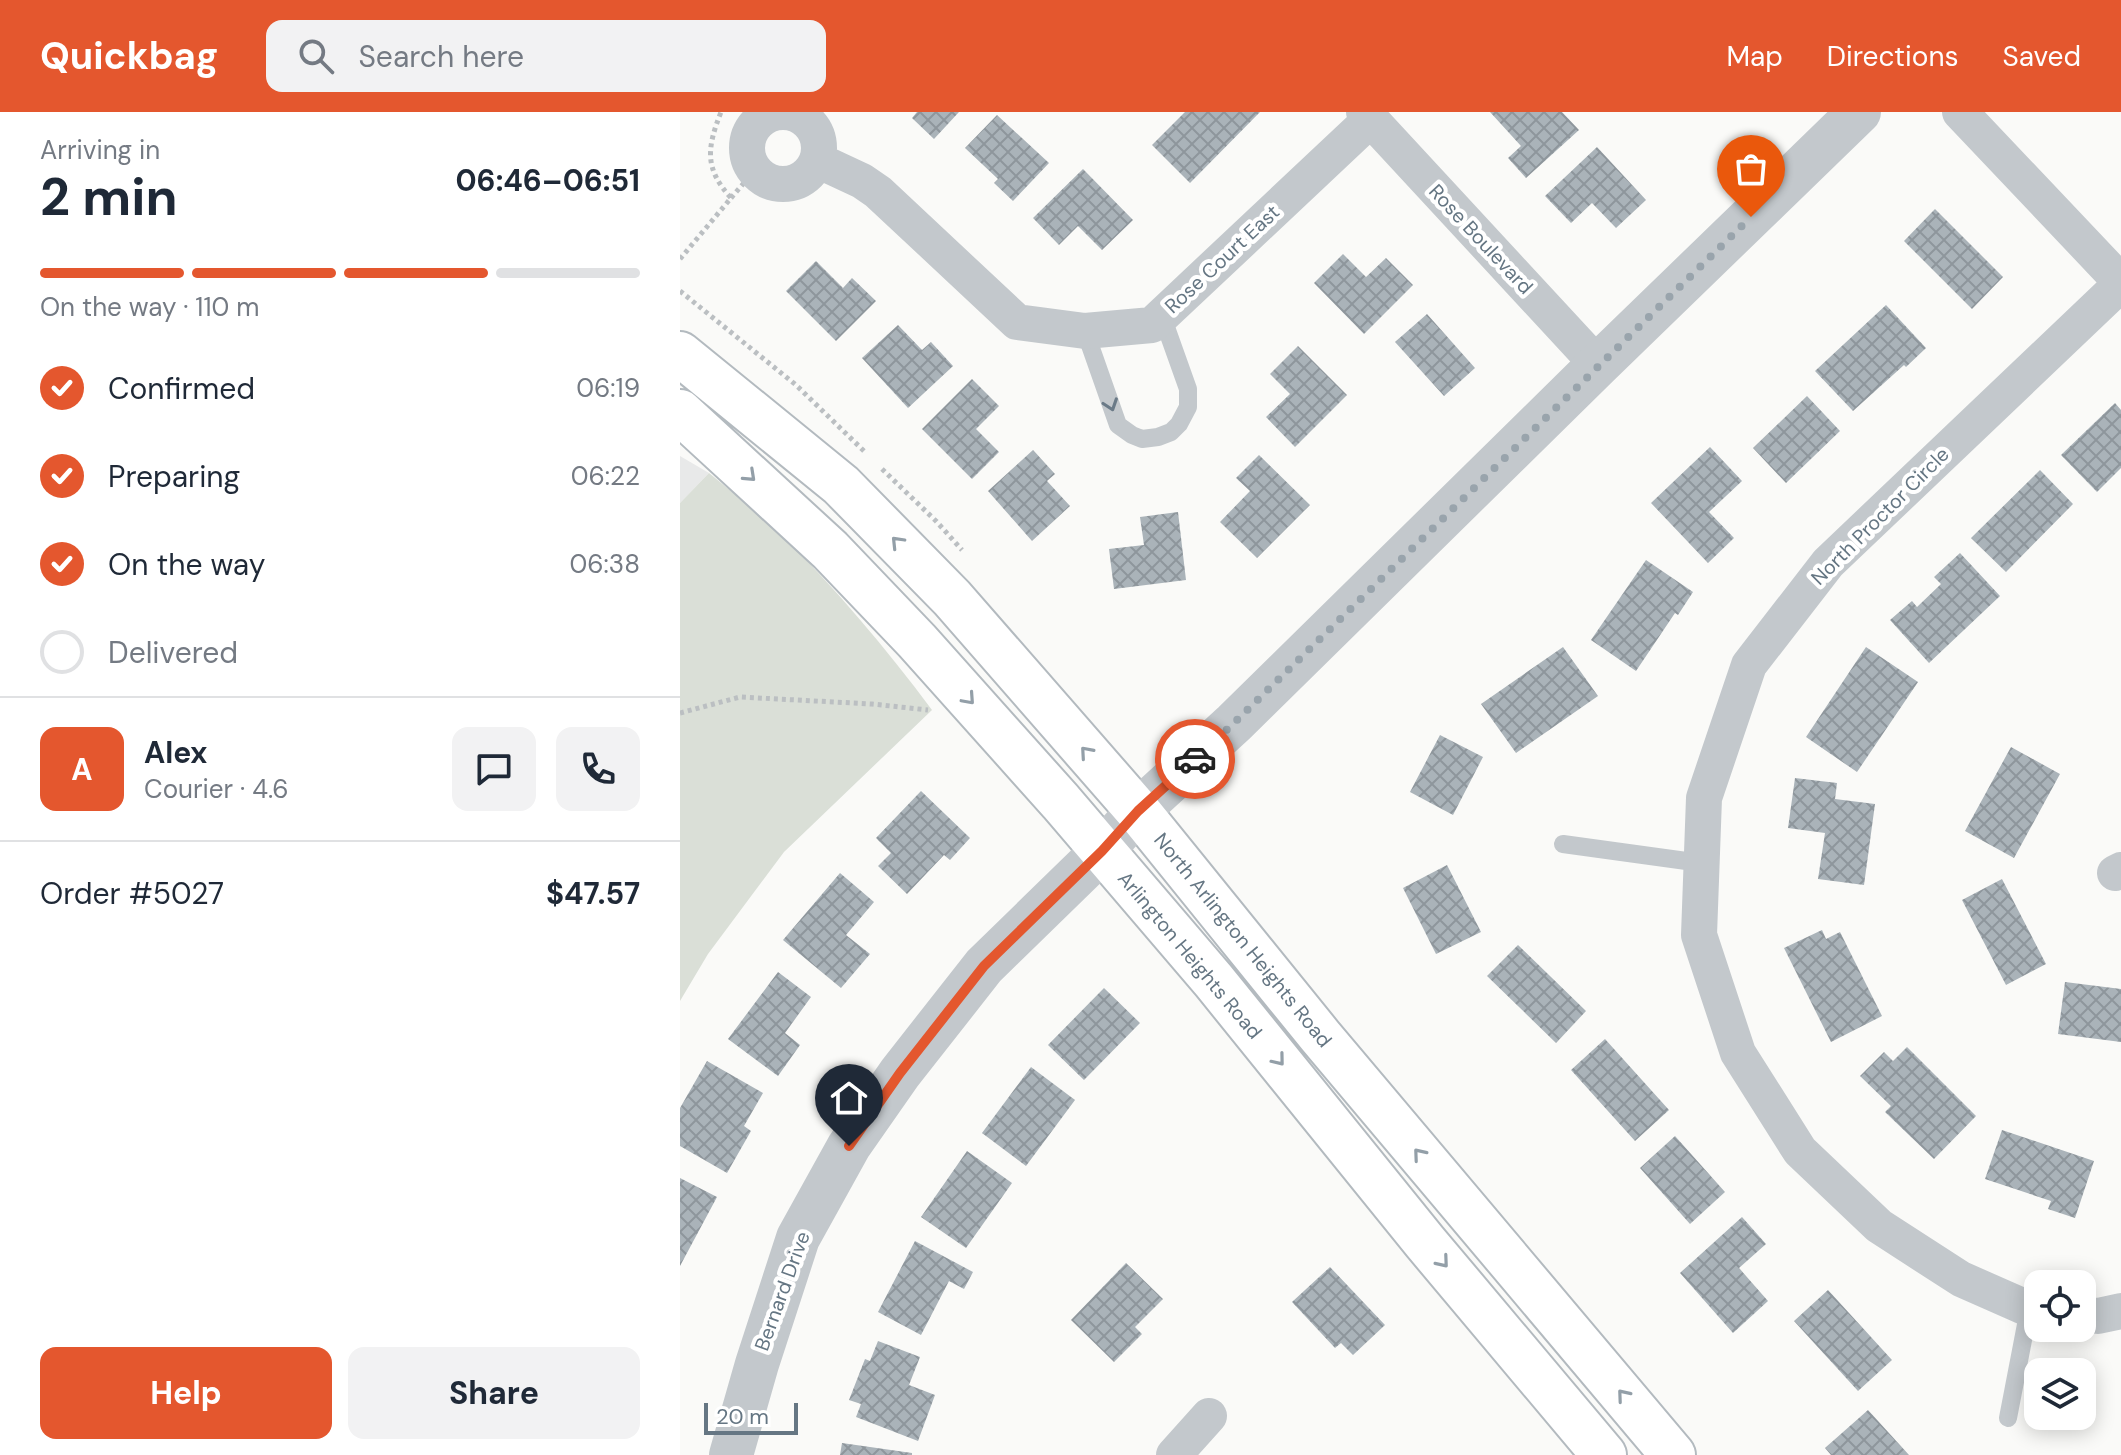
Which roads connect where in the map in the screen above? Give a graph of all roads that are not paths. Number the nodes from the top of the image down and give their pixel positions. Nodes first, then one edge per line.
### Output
1 (1859, 112) edge
2 (1960, 112) edge
3 (773, 113) edge
4 (1367, 116) edge
5 (817, 160) junction
6 (2121, 283) edge
7 (1162, 316) junction
8 (1085, 331) junction
9 (680, 354) edge
10 (1598, 365) junction
11 (680, 412) edge
12 (1138, 811) junction
13 (1563, 844) dead end
14 (1102, 851) junction
15 (1701, 863) junction
16 (2024, 1305) edge
17 (2121, 1311) edge
18 (2096, 1316) edge
19 (2026, 1342) edge
20 (1209, 1416) dead end
21 (2008, 1418) dead end
22 (731, 1455) edge
23 (1174, 1455) edge
24 (1604, 1455) edge
25 (1673, 1455) edge

1 - 10 street, Bernard Drive
2 - 6 street
3 - 5 street
3 - 5 street
4 - 7 street, Rose Court East
4 - 10 street, Rose Boulevard
5 - 8 street, Rose Court East
6 - 15 street, North Proctor Circle
7 - 8 street, Rose Court East
8 -> 7 lane
12 -> 9 main road, North Arlington Heights Road
10 - 12 street, Bernard Drive
11 -> 14 main road, Arlington Heights Road
12 - 14 street, Bernard Drive
25 -> 12 main road, North Arlington Heights Road
13 - 15 lane
14 - 22 street, Bernard Drive
14 -> 24 main road, Arlington Heights Road
15 - 16 street, North Proctor Circle
17 - 18 street
19 - 21 lane
20 - 23 street

